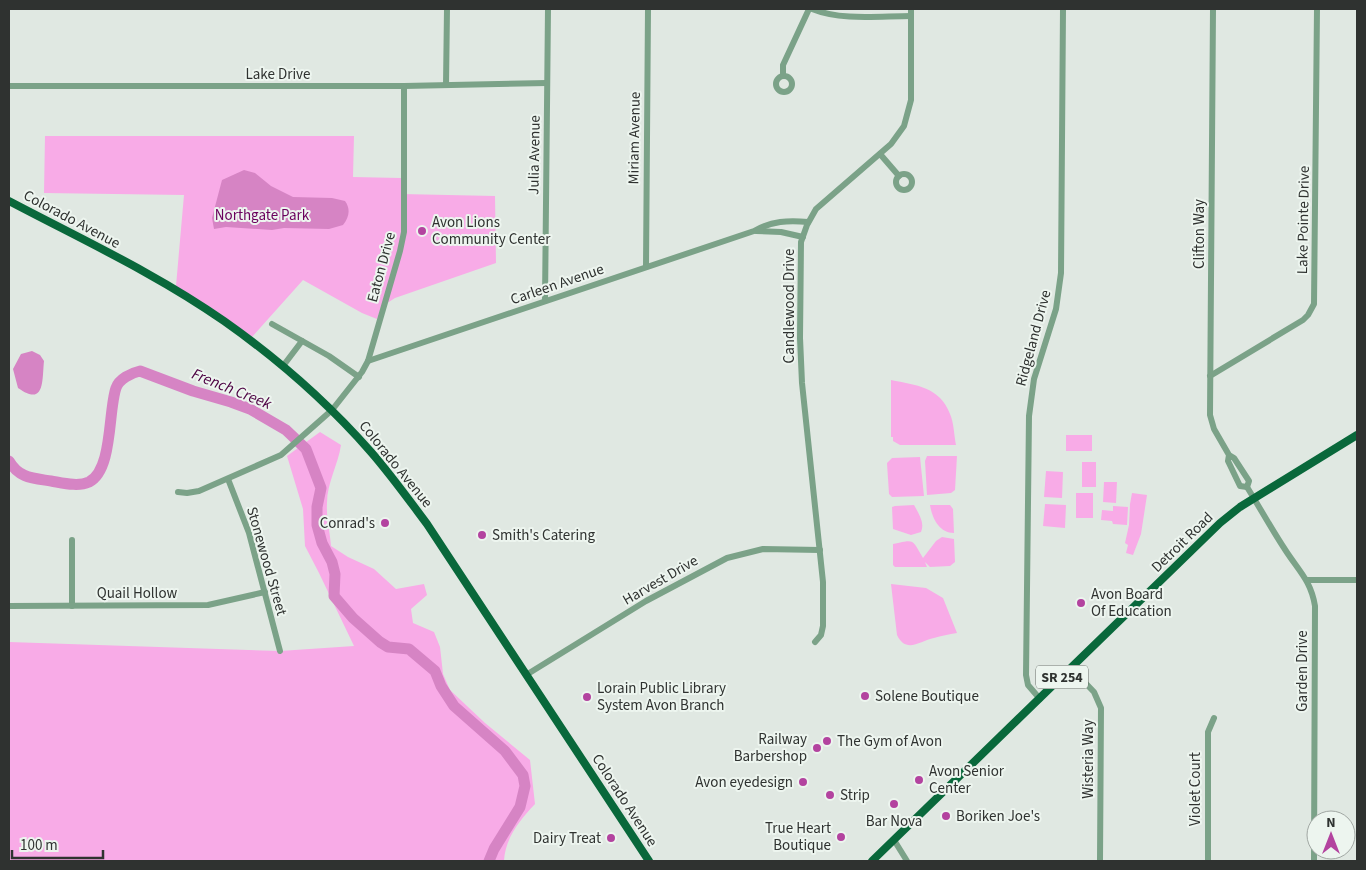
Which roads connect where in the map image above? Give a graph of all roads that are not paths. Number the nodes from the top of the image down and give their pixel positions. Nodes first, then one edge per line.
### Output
1 (447, 9) edge
2 (548, 9) edge
3 (648, 9) edge
4 (811, 9) edge
5 (1063, 9) edge
6 (1213, 9) edge
7 (1317, 9) edge
8 (911, 12) edge
9 (783, 76) dead end
10 (548, 83) junction
11 (9, 86) edge
12 (404, 86) junction
13 (446, 86) junction
14 (880, 154) junction
15 (899, 176) dead end
16 (9, 201) edge
17 (808, 222) junction
18 (754, 231) junction
19 (802, 236) junction
20 (646, 267) junction
21 (546, 301) junction
22 (272, 324) dead end
23 (302, 341) junction
24 (368, 361) junction
25 (283, 366) junction
26 (1210, 376) junction
27 (359, 377) junction
28 (332, 410) junction
29 (1357, 435) edge
30 (228, 479) junction
31 (178, 492) dead end
32 (1254, 498) junction
33 (72, 540) dead end
34 (820, 550) junction
35 (1307, 580) junction
36 (1357, 580) edge
37 (264, 592) junction
38 (9, 606) edge
39 (72, 606) junction
40 (815, 642) dead end
41 (280, 651) dead end
42 (1071, 668) junction
43 (526, 675) junction
44 (1040, 699) junction
45 (1214, 718) dead end
46 (894, 840) junction
47 (649, 861) edge
48 (872, 861) edge
49 (907, 861) edge
50 (1100, 861) edge
51 (1208, 861) edge
52 (1314, 861) edge

1 - 13 street
2 - 10 street, Julia Avenue
3 - 20 street, Miriam Avenue
4 - 8 street
4 - 9 street
5 - 44 street, Ridgeland Drive
6 - 26 street, Clifton Way
7 - 26 street, Lake Pointe Drive
8 - 14 street, Candlewood Drive
10 - 13 street, Lake Drive
10 - 21 street, Julia Avenue
11 - 12 street, Lake Drive
12 - 13 street, Lake Drive
12 - 24 street, Eaton Drive
14 - 15 street
14 - 17 street, Candlewood Drive
16 - 25 main road, Colorado Avenue
17 - 18 street, Carleen Avenue
17 - 19 street, Candlewood Drive
18 - 19 street, Carleen Avenue
18 - 20 street, Carleen Avenue
19 - 34 street, Candlewood Drive
20 - 21 street, Carleen Avenue
21 - 24 street, Carleen Avenue
22 - 23 street
23 - 25 street
23 - 27 street
24 - 27 street, Eaton Drive
25 - 28 main road, Colorado Avenue
26 - 32 street, Clifton Way
27 - 28 street, Eaton Drive
28 - 30 street, Eaton Drive
28 - 43 main road, Colorado Avenue
29 - 32 main road, Detroit Road / SR 254
30 - 31 street, Eaton Drive
30 - 37 street, Stonewood Street
32 - 35 street, Garden Drive
32 - 42 main road, Detroit Road / SR 254
33 - 39 street
34 - 40 street, Candlewood Drive
34 - 43 street, Harvest Drive
35 - 36 street
35 - 52 street, Garden Drive
37 - 39 street, Quail Hollow
37 - 41 street, Stonewood Street
38 - 39 street, Quail Hollow
42 - 44 main road, Detroit Road / SR 254
42 - 50 street, Wisteria Way
43 - 47 main road, Colorado Avenue
44 - 46 main road, Detroit Road / SR 254
45 - 51 street, Violet Court
46 - 48 main road, Detroit Road / SR 254
46 - 49 street

